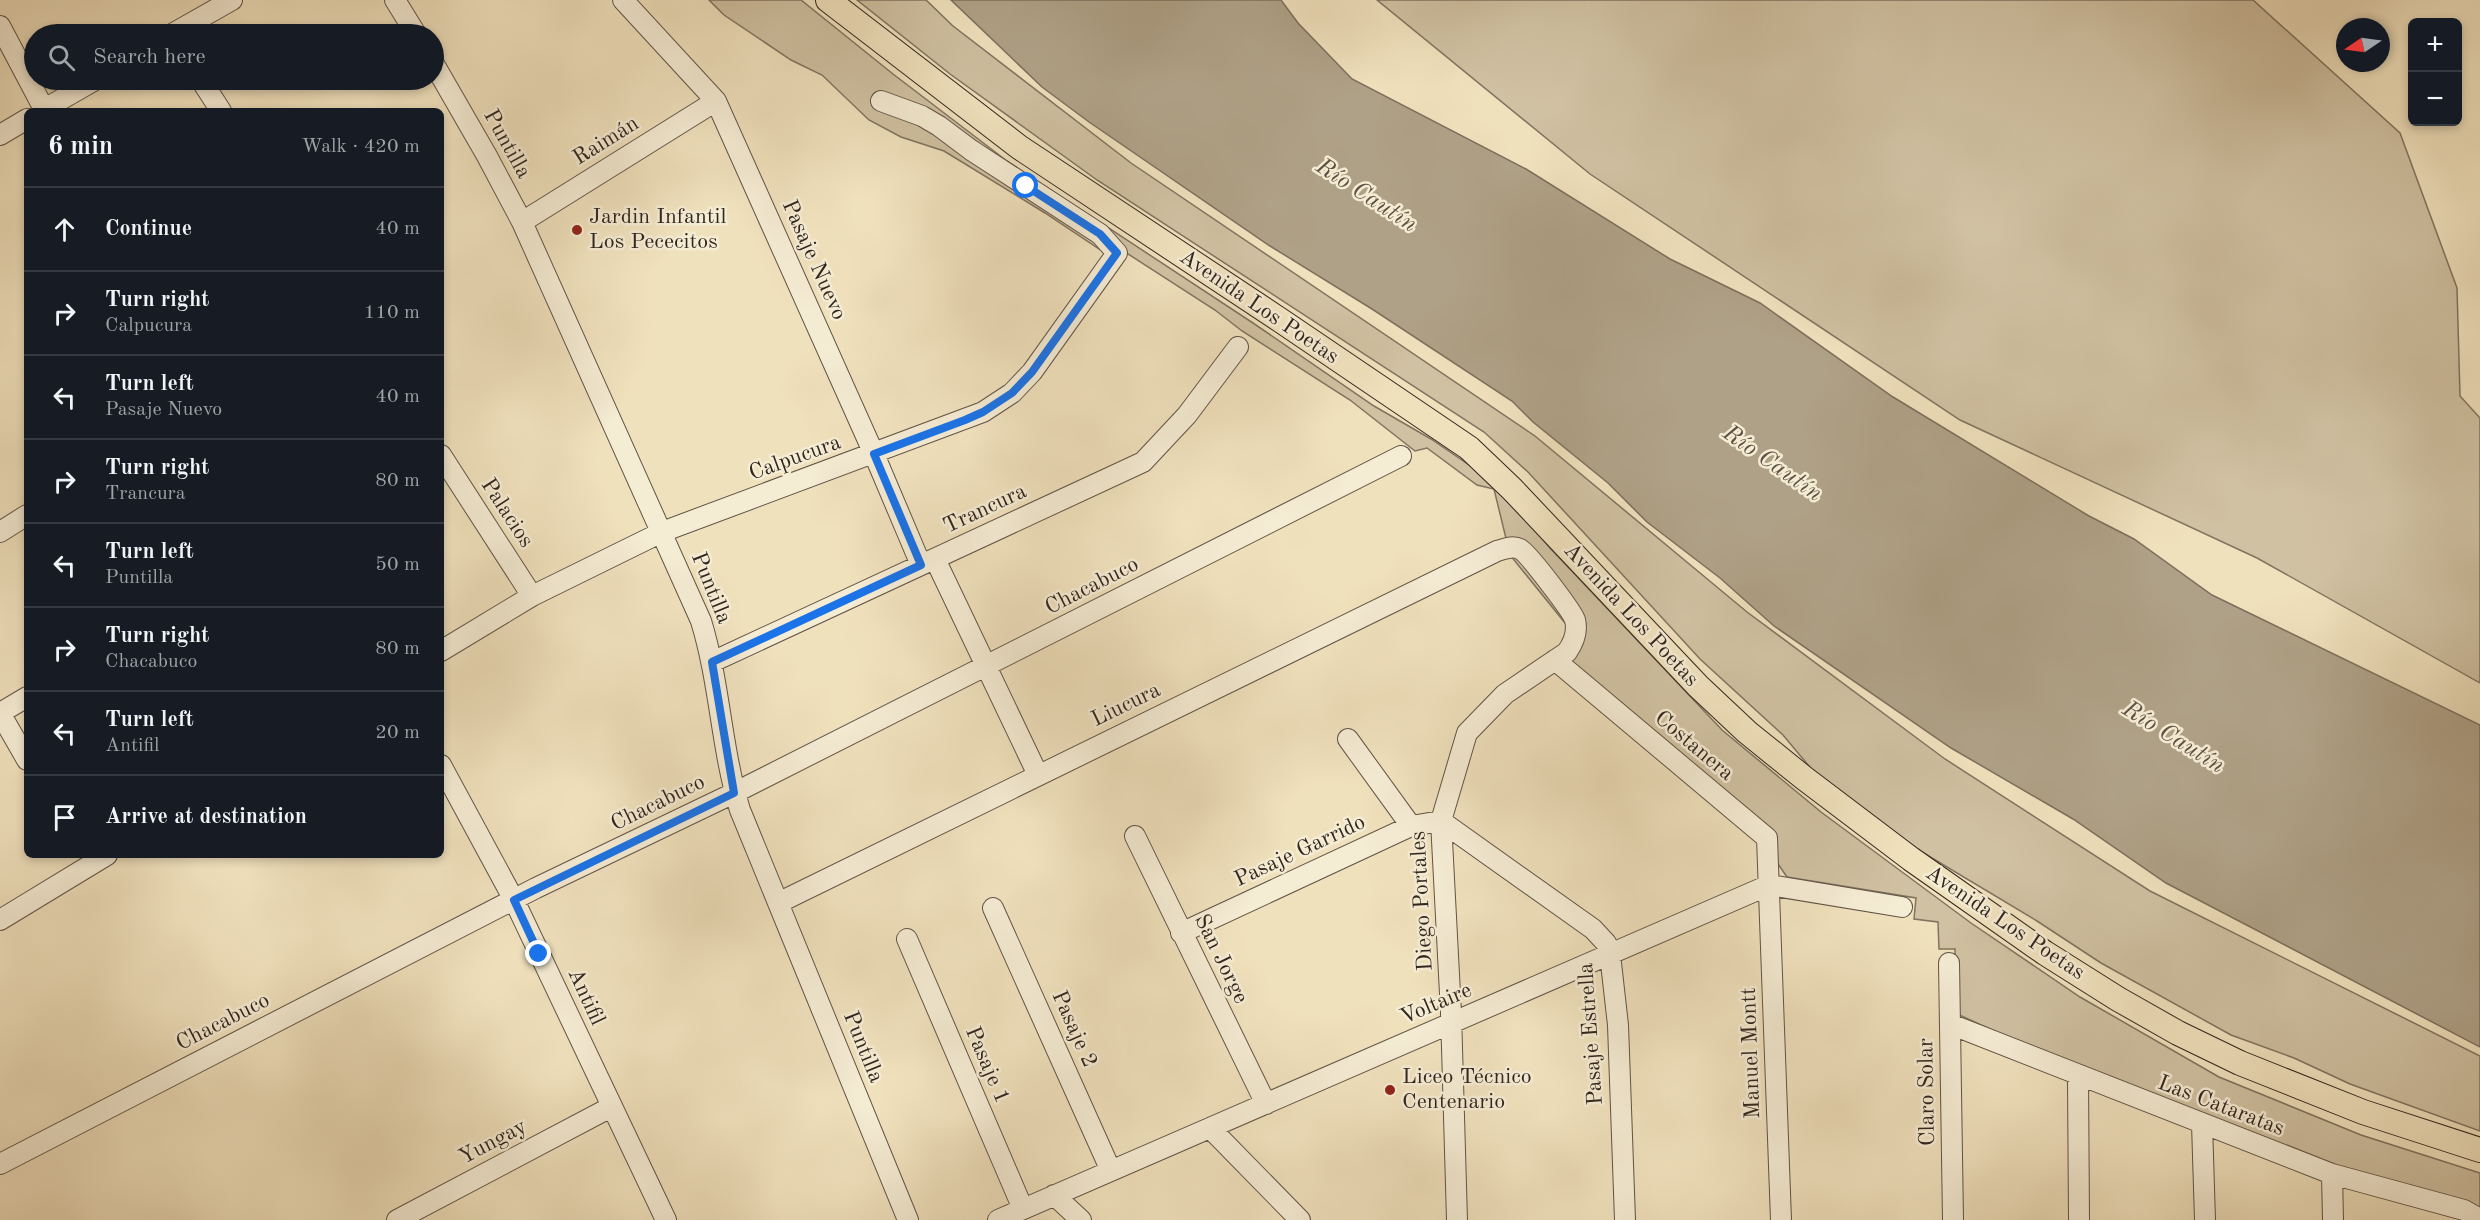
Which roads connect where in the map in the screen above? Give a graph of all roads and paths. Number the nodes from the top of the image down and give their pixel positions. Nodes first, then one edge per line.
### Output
1 (232, 0) edge
2 (395, 0) edge
3 (624, 0) edge
4 (828, 0) edge
5 (190, 24) edge
6 (410, 24) edge
7 (0, 26) edge
8 (24, 80) edge
9 (444, 81) edge
10 (29, 90) edge
11 (78, 90) edge
12 (207, 90) edge
13 (716, 101) junction
14 (881, 101) dead end
15 (37, 108) edge
16 (47, 108) edge
17 (219, 108) edge
18 (24, 121) edge
19 (0, 135) edge
20 (522, 222) junction
21 (1238, 347) dead end
22 (874, 454) junction
23 (1401, 456) dead end
24 (444, 460) edge
25 (24, 517) edge
26 (0, 532) edge
27 (662, 532) junction
28 (1497, 551) joint
29 (928, 562) junction
30 (532, 596) junction
31 (444, 649) edge
32 (1555, 660) junction
33 (712, 662) junction
34 (987, 666) junction
35 (24, 699) edge
36 (0, 713) edge
37 (1348, 739) dead end
38 (24, 755) edge
39 (444, 771) edge
40 (1038, 775) junction
41 (734, 793) junction
42 (1441, 821) junction
43 (1411, 826) junction
44 (1135, 836) dead end
45 (86, 861) edge
46 (1769, 885) junction
47 (514, 900) junction
48 (778, 903) junction
49 (1902, 907) dead end
50 (993, 908) dead end
51 (0, 920) edge
52 (1181, 933) junction
53 (907, 939) dead end
54 (1610, 954) junction
55 (1949, 963) dead end
56 (1451, 1024) junction
57 (1950, 1024) junction
58 (2078, 1076) junction
59 (1266, 1104) junction
60 (611, 1107) junction
61 (2202, 1125) junction
62 (1210, 1128) junction
63 (2480, 1150) edge
64 (0, 1164) edge
65 (1111, 1171) junction
66 (2332, 1174) junction
67 (1054, 1195) junction
68 (1023, 1209) junction
69 (2469, 1216) edge
70 (397, 1220) edge
71 (666, 1220) edge
72 (908, 1220) edge
73 (998, 1220) edge
74 (1081, 1220) edge
75 (1300, 1220) edge
76 (1457, 1220) edge
77 (1625, 1220) edge
78 (1781, 1220) edge
79 (1953, 1220) edge
80 (2079, 1220) edge
81 (2205, 1220) edge
82 (2333, 1220) edge

1 - 5 street
2 - 6 street
3 - 13 street, Pasaje Nuevo
4 - 63 main road, Avenida Los Poetas
7 - 8 street
9 - 20 street, Puntilla
10 - 15 street
11 - 16 street
12 - 17 street
13 - 20 street, Raimán
13 - 22 street, Pasaje Nuevo
14 - 22 street, Calpucura
18 - 19 street
20 - 27 street, Puntilla
21 - 29 street, Trancura
22 - 27 street, Calpucura
22 - 29 street, Pasaje Nuevo
23 - 34 street, Chacabuco
24 - 30 street, Palacios
25 - 26 street
27 - 30 street, Calpucura
27 - 33 street, Puntilla
28 - 32 street, Diego Portales
28 - 40 street, Liucura
29 - 33 street, Trancura
29 - 34 street, Pasaje Nuevo
30 - 31 street, Calpucura
32 - 42 street, Diego Portales
32 - 46 street, Costanera
33 - 41 street, Puntilla
34 - 40 street, Pasaje Nuevo
34 - 41 street, Chacabuco
35 - 36 street
36 - 38 street
37 - 43 street, Diego Portales
39 - 47 street, Antifil
40 - 48 street, Liucura
41 - 47 street, Chacabuco
41 - 48 street, Puntilla
42 - 43 street, Pasaje Garrido
42 - 54 street, Pasaje Estrella
42 - 56 street, Diego Portales
43 - 52 street, Pasaje Garrido
44 - 52 street, San Jorge
45 - 51 street
46 - 49 street
46 - 54 street, Voltaire
46 - 78 street, Manuel Montt
47 - 60 street, Antifil
47 - 64 street, Chacabuco
48 - 72 street, Puntilla
50 - 65 street, Pasaje 2
52 - 59 street, San Jorge
53 - 68 street, Pasaje 1
54 - 56 street, Voltaire
54 - 77 street, Pasaje Estrella
55 - 57 street, Claro Solar
56 - 59 street, Voltaire
56 - 76 street, Diego Portales
57 - 58 street, Las Cataratas
57 - 79 street, Claro Solar
58 - 61 street, Las Cataratas
58 - 80 street
59 - 62 street, Voltaire
60 - 70 street, Yungay
60 - 71 street, Antifil
61 - 66 street, Las Cataratas
61 - 81 street
62 - 65 street, Voltaire
62 - 75 street
65 - 67 street, Voltaire
66 - 69 street, Las Cataratas
66 - 82 street
67 - 68 street, Voltaire
67 - 74 street
68 - 73 street, Voltaire

